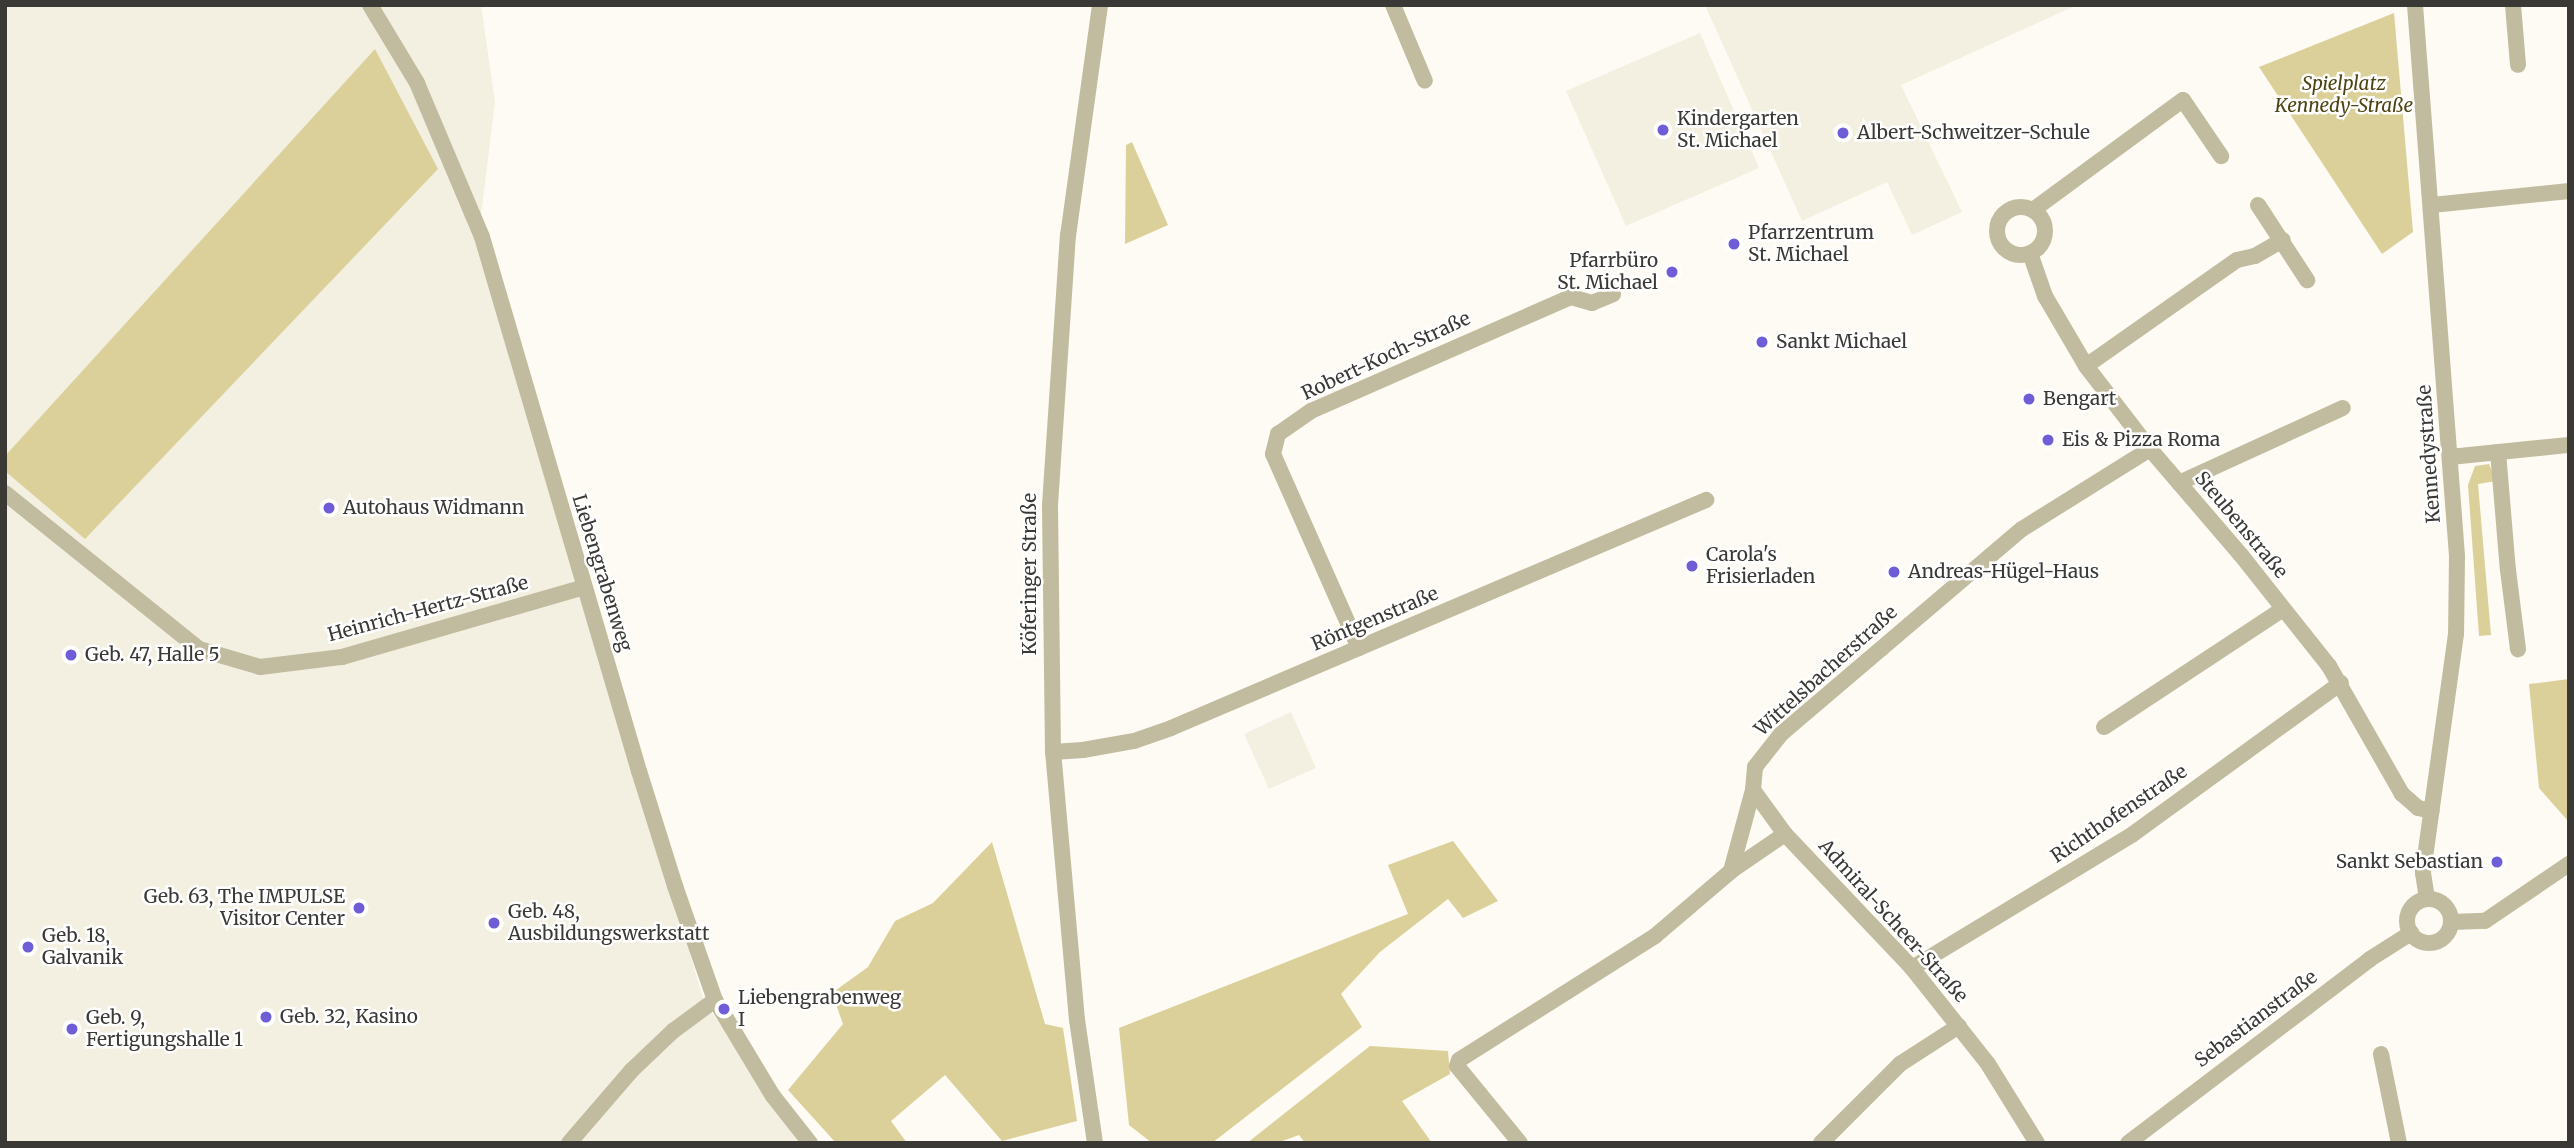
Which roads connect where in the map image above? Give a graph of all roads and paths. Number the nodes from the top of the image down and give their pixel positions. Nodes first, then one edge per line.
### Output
1 (370, 5) edge
2 (1100, 5) edge
3 (1392, 5) edge
4 (2415, 5) edge
5 (2513, 5) edge
6 (2518, 65) dead end
7 (1425, 81) dead end
8 (2221, 156) dead end
9 (2569, 191) edge
10 (2258, 205) dead end
11 (2432, 205) junction
12 (2033, 210) junction
13 (2283, 240) junction
14 (2030, 253) junction
15 (2307, 280) dead end
16 (1613, 294) dead end
17 (2087, 366) junction
18 (2343, 408) dead end
19 (2569, 445) edge
20 (2150, 449) junction
21 (2498, 452) junction
22 (2450, 457) junction
23 (2179, 482) junction
24 (5, 493) edge
25 (1706, 500) dead end
26 (584, 587) junction
27 (2283, 609) junction
28 (1359, 648) junction
29 (2518, 649) dead end
30 (2341, 683) junction
31 (2104, 727) dead end
32 (1053, 752) junction
33 (1753, 790) junction
34 (2432, 811) junction
35 (1785, 834) junction
36 (2569, 864) edge
37 (1731, 870) junction
38 (2427, 899) junction
39 (2451, 922) junction
40 (2411, 933) junction
41 (1912, 968) junction
42 (715, 1000) junction
43 (1959, 1026) junction
44 (2381, 1054) dead end
45 (569, 1143) edge
46 (810, 1143) edge
47 (1095, 1143) edge
48 (1520, 1143) edge
49 (1821, 1143) edge
50 (2038, 1143) edge
51 (2128, 1143) edge
52 (2399, 1143) edge

1 - 26 street, Liebengrabenweg
2 - 32 street, Köferinger Straße
3 - 7 street
4 - 11 street, Kennedystraße
5 - 6 street
8 - 12 street
9 - 11 street
10 - 13 street
11 - 22 street, Kennedystraße
12 - 14 street
12 - 14 street
13 - 15 street
13 - 17 street
14 - 17 street, Steubenstraße
16 - 28 street, Robert-Koch-Straße
17 - 20 street, Steubenstraße
18 - 23 street
19 - 21 street
20 - 23 street, Steubenstraße
20 - 33 street, Wittelsbacherstraße
21 - 22 street
21 - 29 street
22 - 34 street, Kennedystraße
23 - 27 street, Steubenstraße
24 - 26 street, Heinrich-Hertz-Straße
25 - 28 street, Röntgenstraße
26 - 42 street, Liebengrabenweg
27 - 30 street, Steubenstraße
27 - 31 street
28 - 32 street, Röntgenstraße
30 - 34 street, Steubenstraße
30 - 41 street, Richthofenstraße
32 - 47 street, Köferinger Straße
33 - 35 street
33 - 37 street, Wittelsbacherstraße
34 - 38 street, Kennedystraße
35 - 37 street
35 - 41 street, Admiral-Scheer-Straße
36 - 39 street
37 - 48 street
38 - 39 street
38 - 40 street
39 - 40 street
40 - 51 street, Sebastianstraße
41 - 43 street, Admiral-Scheer-Straße
42 - 45 street
42 - 46 street, Liebengrabenweg
43 - 49 street
43 - 50 street, Admiral-Scheer-Straße
44 - 52 street

